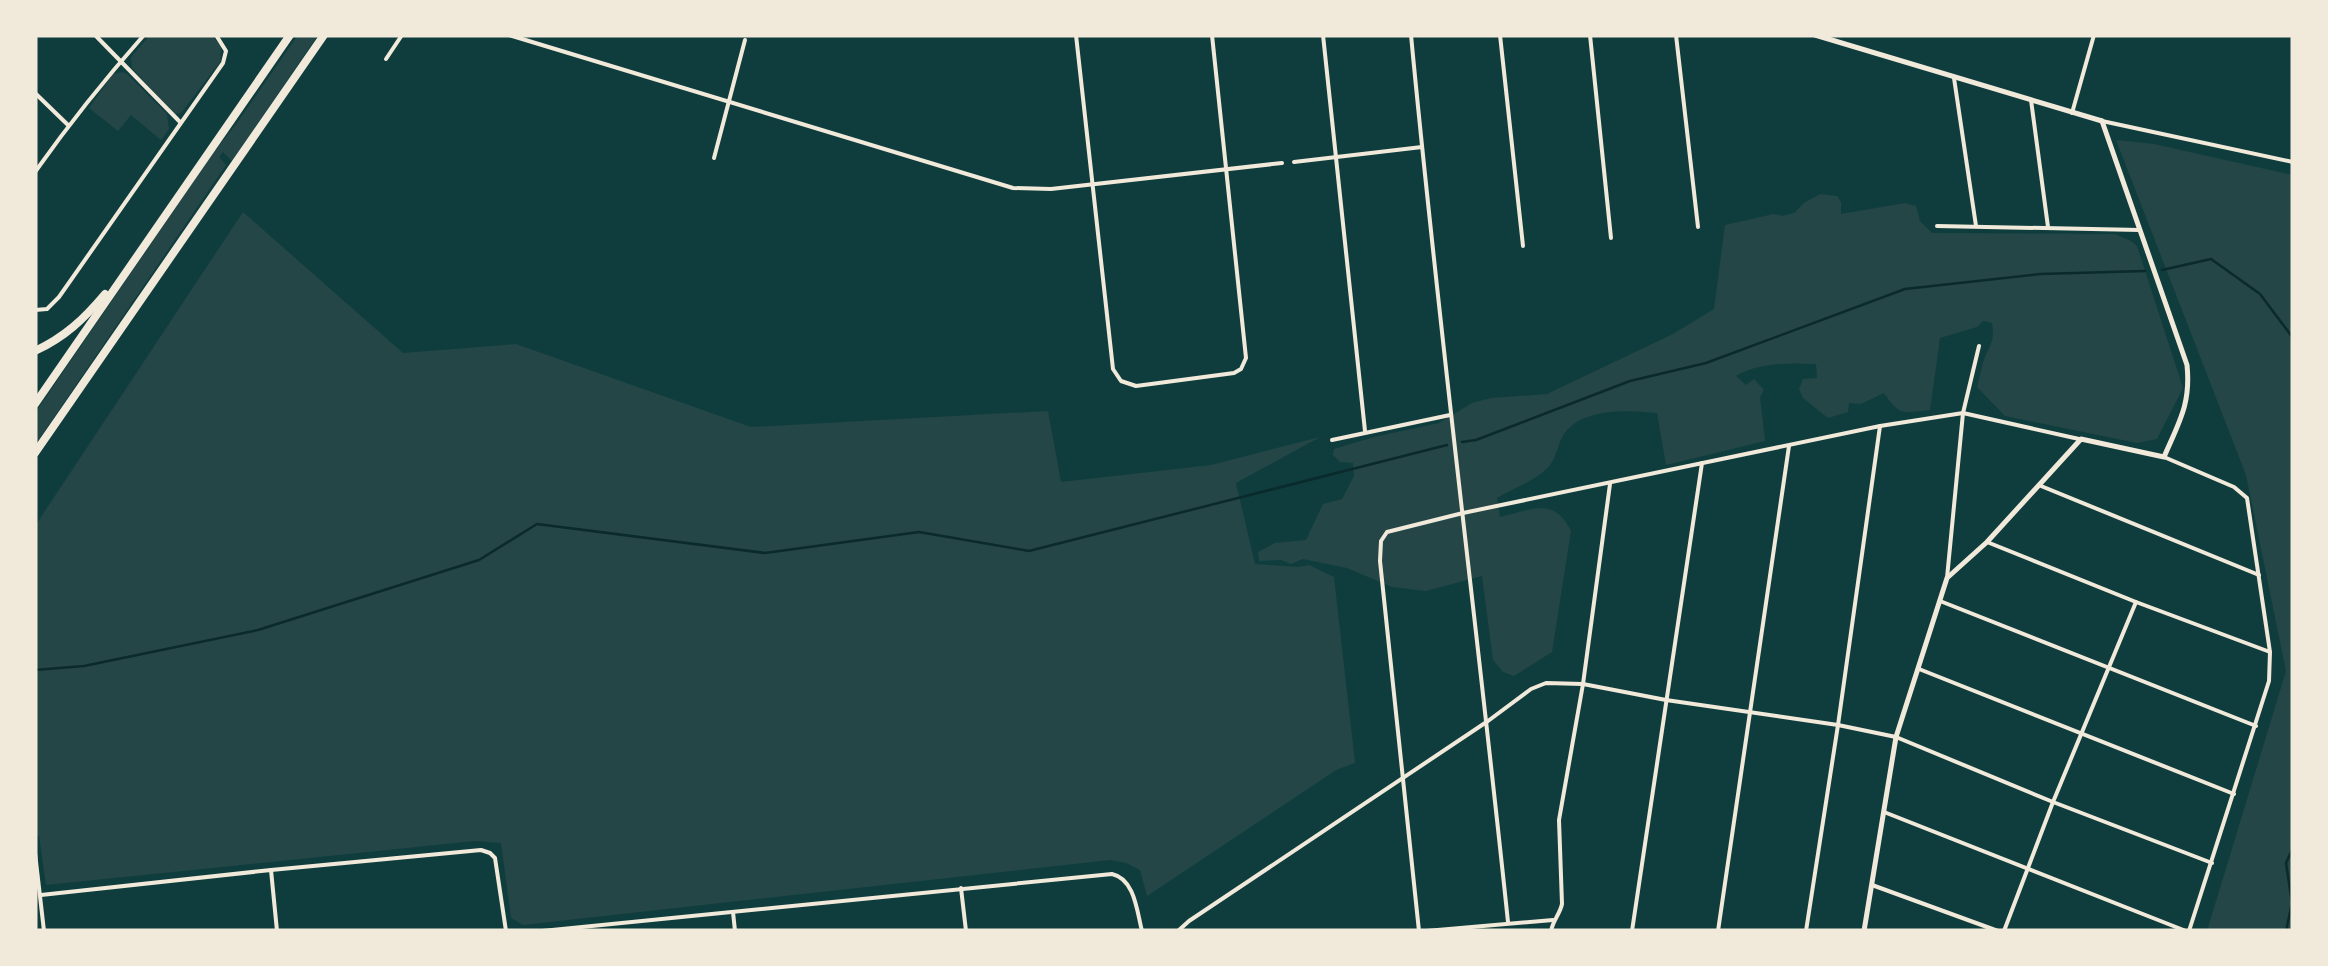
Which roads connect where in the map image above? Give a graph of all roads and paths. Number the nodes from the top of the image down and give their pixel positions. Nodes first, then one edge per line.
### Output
1 (96, 35) edge
2 (144, 35) edge
3 (216, 35) edge
4 (290, 35) edge
5 (324, 35) edge
6 (402, 35) edge
7 (509, 35) edge
8 (1076, 35) edge
9 (1212, 35) edge
10 (1323, 35) edge
11 (1411, 35) edge
12 (1500, 35) edge
13 (1590, 35) edge
14 (1676, 35) edge
15 (1815, 35) edge
16 (2094, 35) edge
17 (745, 40) dead end
18 (386, 59) dead end
19 (121, 60) junction
20 (1954, 78) junction
21 (35, 93) edge
22 (2031, 100) junction
23 (730, 102) junction
24 (2072, 113) junction
25 (180, 122) junction
26 (2102, 122) junction
27 (68, 125) junction
28 (1422, 148) junction
29 (714, 158) dead end
30 (1335, 158) junction
31 (1294, 162) dead end
32 (2293, 162) edge
33 (1282, 163) dead end
34 (1227, 170) junction
35 (35, 172) edge
36 (1093, 184) junction
37 (1937, 226) dead end
38 (1976, 226) junction
39 (1698, 227) dead end
40 (2048, 227) junction
41 (2140, 230) junction
42 (1611, 238) dead end
43 (1523, 246) dead end
44 (134, 260) junction
45 (35, 310) edge
46 (1979, 346) dead end
47 (35, 351) edge
48 (35, 404) edge
49 (1963, 412) junction
50 (1450, 415) junction
51 (1880, 426) junction
52 (1365, 432) junction
53 (2081, 439) junction
54 (1332, 440) dead end
55 (1789, 446) junction
56 (35, 453) edge
57 (2164, 457) junction
58 (1702, 463) junction
59 (1610, 484) junction
60 (2040, 485) junction
61 (1463, 513) junction
62 (1987, 542) junction
63 (2259, 574) junction
64 (1948, 578) junction
65 (1940, 601) junction
66 (2136, 602) junction
67 (2270, 652) junction
68 (2109, 667) junction
69 (1918, 669) junction
70 (1583, 684) junction
71 (1666, 700) junction
72 (1750, 712) junction
73 (1488, 721) junction
74 (1838, 725) junction
75 (2256, 726) junction
76 (2082, 734) junction
77 (1896, 737) junction
78 (1404, 778) junction
79 (2234, 794) junction
80 (2053, 802) junction
81 (1884, 812) junction
82 (35, 853) edge
83 (2212, 863) junction
84 (2027, 868) junction
85 (271, 870) junction
86 (1872, 885) junction
87 (960, 888) junction
88 (41, 895) junction
89 (733, 912) junction
90 (1554, 920) junction
91 (1508, 922) junction
92 (43, 931) edge
93 (277, 931) edge
94 (506, 931) edge
95 (542, 931) edge
96 (735, 931) edge
97 (966, 931) edge
98 (1142, 931) edge
99 (1178, 931) edge
100 (1419, 931) edge
101 (1426, 931) edge
102 (1551, 931) edge
103 (1632, 931) edge
104 (1718, 931) edge
105 (1806, 931) edge
106 (1864, 931) edge
107 (2001, 931) edge
108 (2187, 931) edge

1 - 19 street
2 - 19 street
3 - 25 street
4 - 44 highway
5 - 56 highway
6 - 18 street
7 - 23 street
8 - 36 street
9 - 34 street
10 - 30 street
11 - 28 street
12 - 43 street
13 - 42 street
14 - 39 street
15 - 20 street
16 - 24 street
17 - 23 street
19 - 25 street
19 - 27 street
20 - 22 street
20 - 38 street
21 - 27 street
22 - 24 street
22 - 40 street
23 - 29 street
23 - 36 street
24 - 26 street
25 - 45 street
26 - 32 street
26 - 41 street
27 - 35 street
28 - 30 street
28 - 50 street
30 - 31 street
30 - 52 street
33 - 34 street
34 - 36 street
34 - 36 street
37 - 38 street
38 - 40 street
40 - 41 street
41 - 57 street
44 - 47 highway
44 - 48 highway
46 - 49 street
49 - 51 street
49 - 53 street
49 - 64 street
50 - 52 street
50 - 61 street
51 - 55 street
51 - 74 street
52 - 54 street
53 - 57 street
53 - 60 street
55 - 58 street
55 - 72 street
57 - 63 street
58 - 59 street
58 - 71 street
59 - 61 street
59 - 70 street
60 - 62 street
60 - 63 street
61 - 73 street
61 - 78 street
62 - 64 street
62 - 66 street
63 - 67 street
64 - 65 street
65 - 68 street
65 - 69 street
66 - 67 street
66 - 68 street
67 - 75 street
68 - 75 street
68 - 76 street
69 - 76 street
69 - 77 street
70 - 71 street
70 - 73 street
70 - 90 street
71 - 72 street
71 - 103 street
72 - 74 street
72 - 104 street
73 - 78 street
73 - 91 street
74 - 77 street
74 - 105 street
75 - 79 street
76 - 79 street
76 - 80 street
77 - 80 street
77 - 81 street
78 - 99 street
78 - 100 street
79 - 83 street
80 - 83 street
80 - 84 street
81 - 84 street
81 - 86 street
82 - 88 street
83 - 108 street
84 - 107 street
84 - 108 street
85 - 88 street
85 - 93 street
85 - 94 street
86 - 106 street
86 - 107 street
87 - 89 street
87 - 97 street
87 - 98 street
88 - 92 street
89 - 95 street
89 - 96 street
90 - 91 street
90 - 102 street
91 - 101 street

